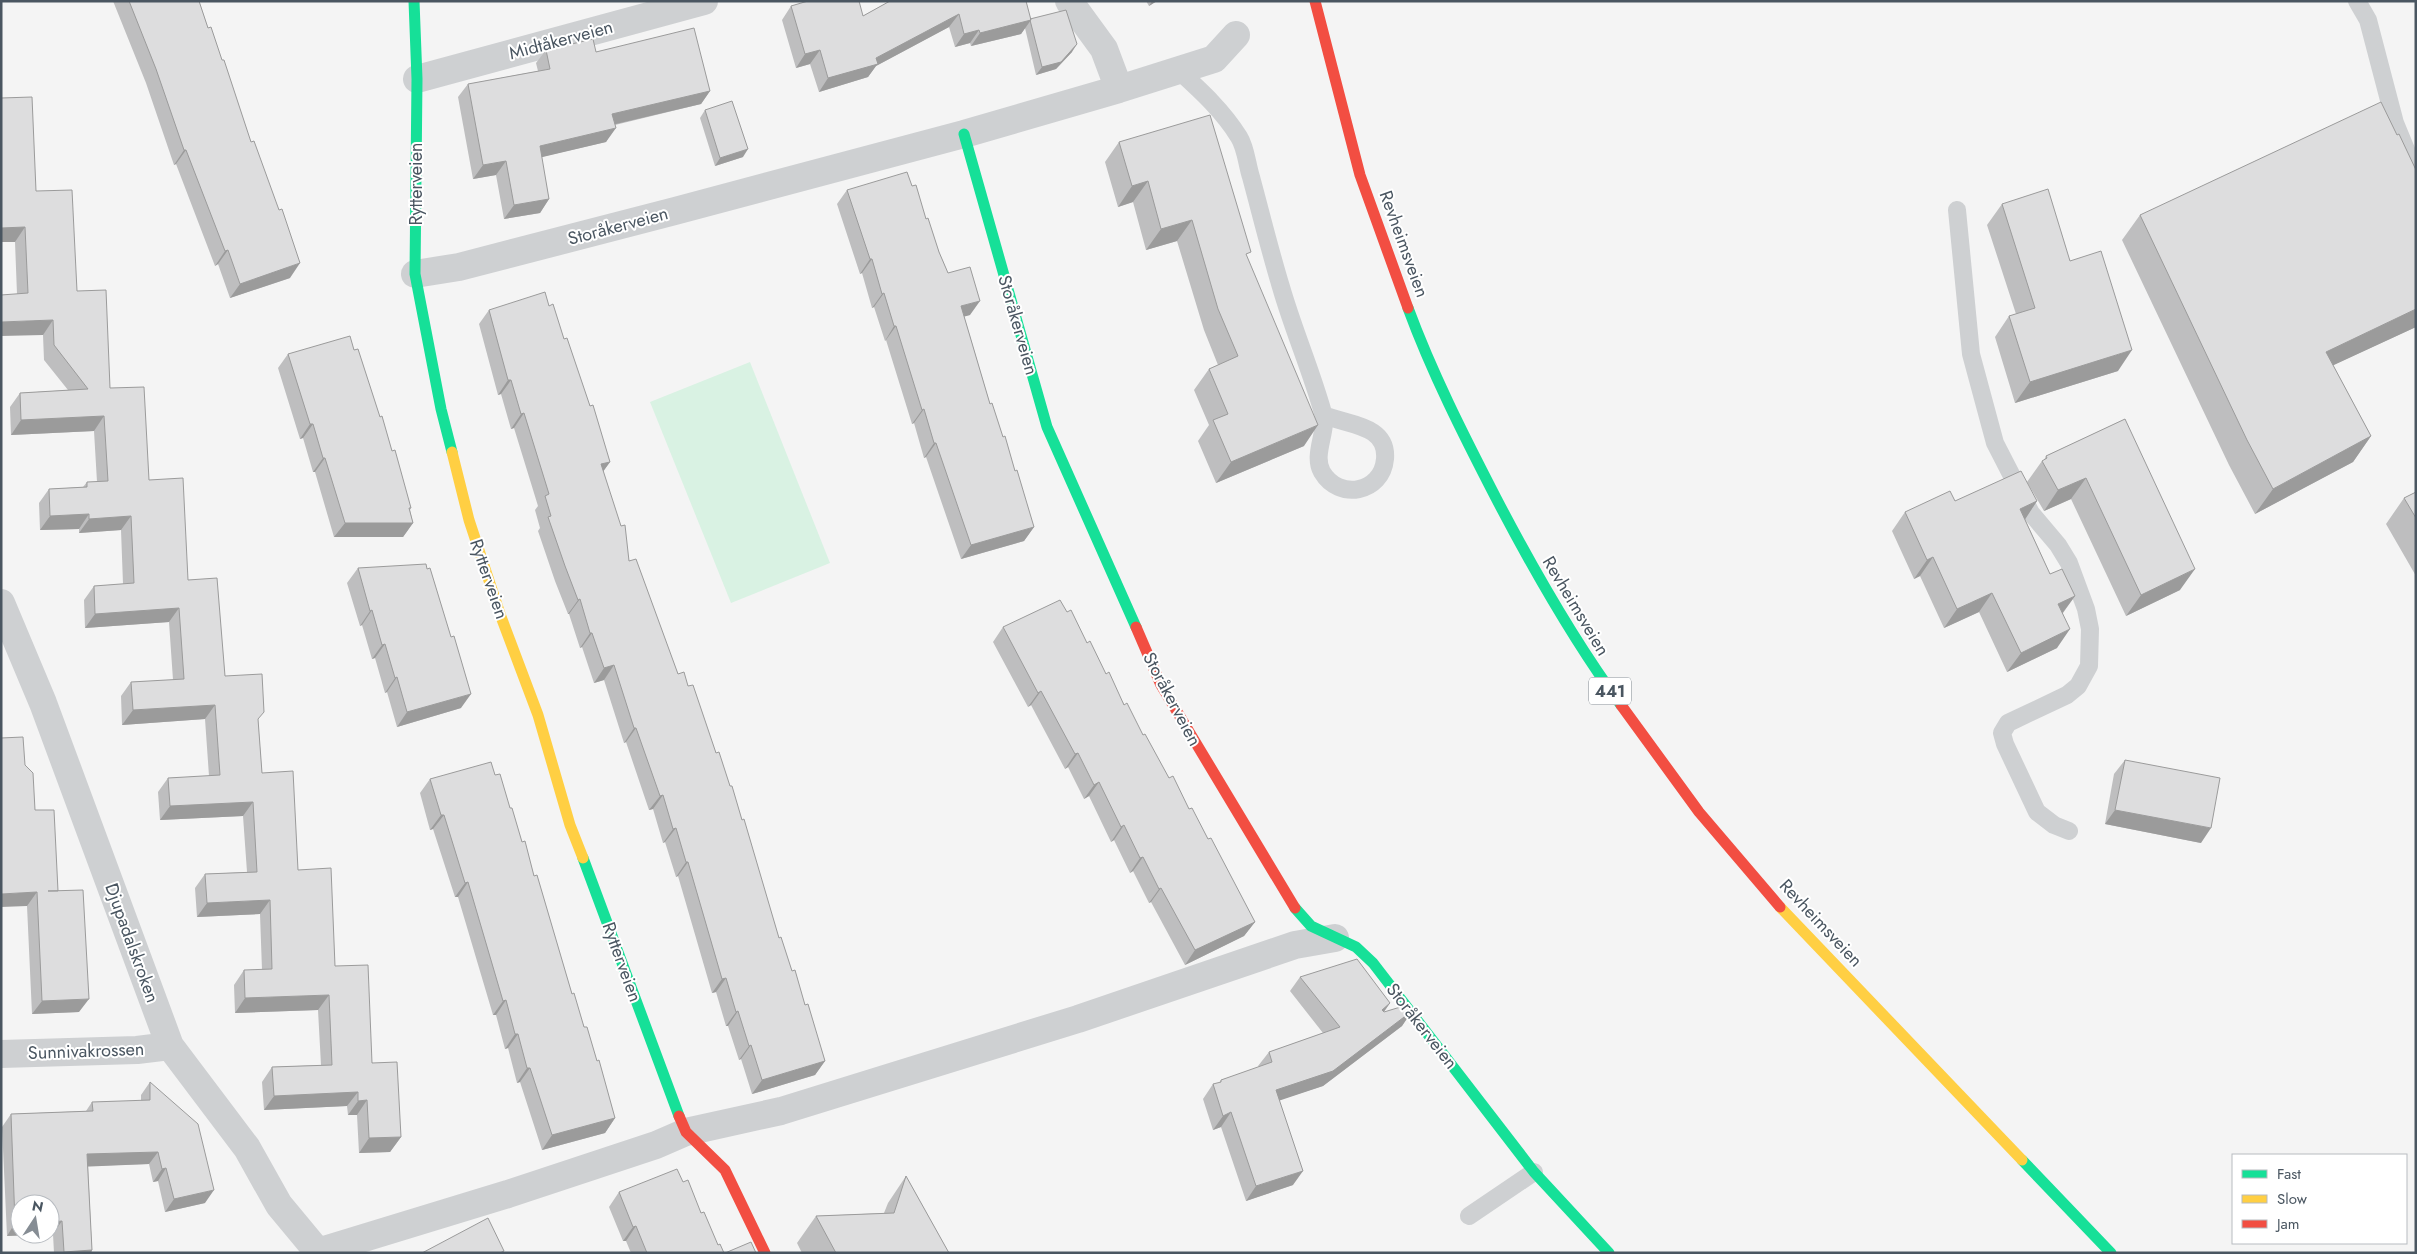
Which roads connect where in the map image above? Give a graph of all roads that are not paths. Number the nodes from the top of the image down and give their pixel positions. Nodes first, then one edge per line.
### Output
1 (414, 1) edge
2 (704, 1) edge
3 (1069, 1) edge
4 (1314, 1) edge
5 (2357, 1) edge
6 (1236, 35) dead end
7 (1178, 70) junction
8 (417, 79) junction
9 (1119, 89) junction
10 (964, 134) junction
11 (2416, 174) edge
12 (1958, 210) dead end
13 (415, 274) junction
14 (1324, 415) junction
15 (1, 603) edge
16 (2069, 831) dead end
17 (1335, 938) junction
18 (170, 1046) junction
19 (1, 1054) edge
20 (686, 1132) junction
21 (1534, 1172) junction
22 (1469, 1216) dead end
23 (318, 1252) edge
24 (765, 1253) edge
25 (1609, 1253) edge
26 (2111, 1253) edge

1 - 8 street, Rytterveien
2 - 8 street, Midtåkerveien
3 - 9 street
4 - 26 street, Revheimsveien / 441
5 - 11 lane
6 - 7 street, Storåkerveien
7 - 9 street, Storåkerveien
7 - 14 lane
8 - 13 street, Rytterveien
9 - 10 street, Storåkerveien
10 - 13 street, Storåkerveien
10 - 17 street, Storåkerveien
12 - 16 lane
13 - 20 street, Rytterveien
14 - 14 lane
15 - 18 street, Djupadalskroken
17 - 20 street
17 - 21 street, Storåkerveien
18 - 19 street, Sunnivakrossen
18 - 23 street, Djupadalskroken
20 - 23 street
20 - 24 street, Rytterveien
21 - 22 lane
21 - 25 street, Storåkerveien

